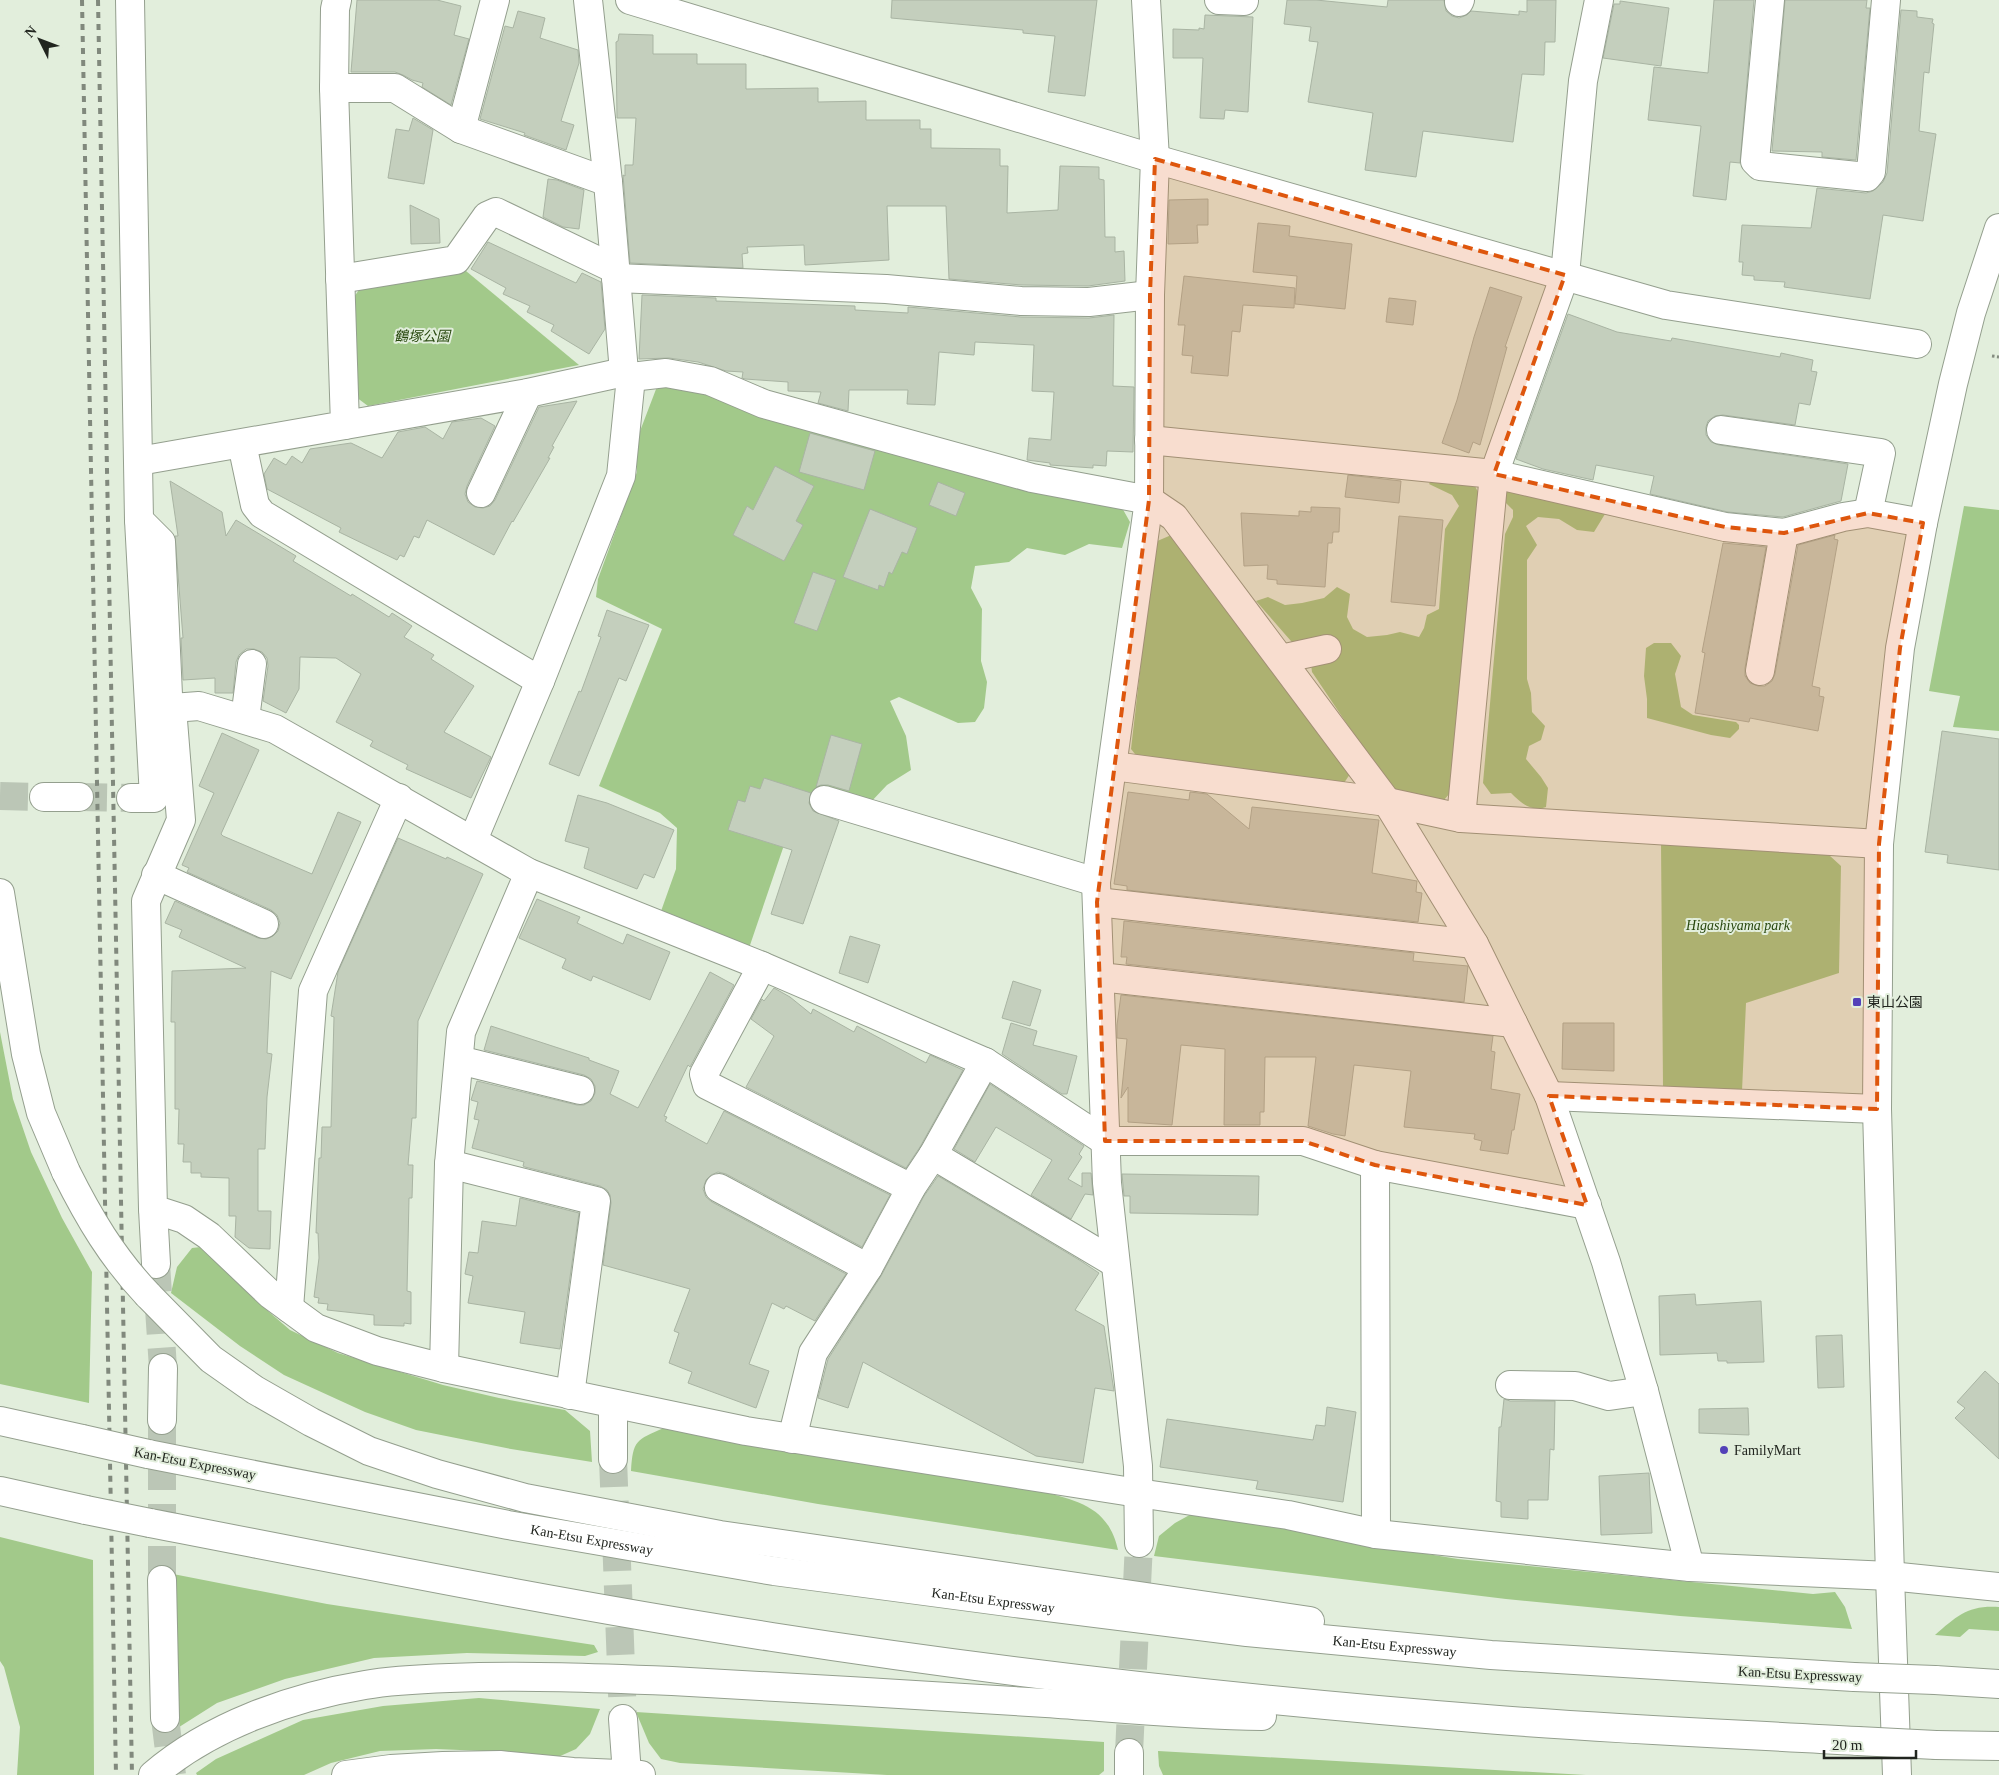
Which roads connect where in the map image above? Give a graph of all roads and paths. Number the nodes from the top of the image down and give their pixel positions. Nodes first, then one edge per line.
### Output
1 (130, 0) edge
2 (337, 0) edge
3 (496, 0) edge
4 (588, 0) edge
5 (630, 0) edge
6 (1146, 0) edge
7 (1599, 0) edge
8 (1770, 0) edge
9 (1886, 0) edge
10 (334, 88) junction
11 (461, 129) junction
12 (1155, 159) junction
13 (608, 182) junction
14 (1999, 228) edge
15 (615, 273) junction
16 (1564, 275) junction
17 (340, 279) junction
18 (1150, 295) junction
19 (1916, 344) dead end
20 (1992, 356) dead end
21 (1999, 357) edge
22 (628, 374) junction
23 (528, 393) junction
24 (345, 425) junction
25 (1722, 430) dead end
26 (1149, 440) junction
27 (242, 444) junction
28 (139, 461) junction
29 (1494, 474) junction
30 (481, 493) dead end
31 (1149, 500) junction
32 (1868, 513) junction
33 (139, 520) junction
34 (1923, 523) junction
35 (1784, 533) junction
36 (1326, 650) dead end
37 (1281, 659) junction
38 (252, 664) dead end
39 (1760, 671) dead end
40 (540, 681) junction
41 (172, 708) junction
42 (245, 719) junction
43 (1113, 766) junction
44 (44, 797) tunnel mouth
45 (79, 797) tunnel mouth
46 (131, 798) tunnel mouth
47 (399, 798) junction
48 (824, 800) dead end
49 (1387, 802) junction
50 (1461, 818) junction
51 (473, 840) junction
52 (1879, 844) junction
53 (528, 873) junction
54 (156, 875) junction
55 (1097, 892) junction
56 (0, 893) edge
57 (264, 924) dead end
58 (1474, 944) junction
59 (762, 966) junction
60 (1100, 977) junction
61 (1513, 1023) junction
62 (459, 1060) junction
63 (985, 1062) junction
64 (580, 1090) dead end
65 (1549, 1096) junction
66 (1877, 1109) junction
67 (1106, 1141) junction
68 (933, 1155) junction
69 (449, 1164) junction
70 (1375, 1165) junction
71 (719, 1188) dead end
72 (911, 1188) junction
73 (1587, 1205) junction
74 (153, 1209) junction
75 (1115, 1263) junction
76 (156, 1264) tunnel mouth
77 (868, 1268) junction
78 (289, 1308) junction
79 (163, 1368) tunnel mouth
80 (444, 1368) junction
81 (1510, 1384) dead end
82 (1644, 1391) junction
83 (570, 1395) junction
84 (613, 1404) junction
85 (162, 1420) tunnel mouth
86 (0, 1421) edge
87 (792, 1439) junction
88 (613, 1458) tunnel mouth
89 (0, 1491) edge
90 (1138, 1493) junction
91 (1376, 1534) junction
92 (1139, 1543) tunnel mouth
93 (1690, 1567) junction
94 (1890, 1576) junction
95 (162, 1580) tunnel mouth
96 (1999, 1587) edge
97 (1490, 1655) junction
98 (1999, 1684) edge
99 (165, 1718) tunnel mouth
100 (623, 1719) tunnel mouth
101 (1490, 1720) junction
102 (1999, 1746) edge
103 (155, 1773) edge
104 (573, 1774) edge
105 (634, 1774) edge
106 (346, 1775) edge
107 (1897, 1775) edge

1 - 28 main road
2 - 10 main road
3 - 11 main road
4 - 13 main road
5 - 12 main road
6 - 12 main road
7 - 16 main road
8 - 9 main road
10 - 11 main road
10 - 17 main road
11 - 13 main road
12 - 16 main road
12 - 18 main road
13 - 15 main road
14 - 34 main road
15 - 17 main road
15 - 18 main road
15 - 22 main road
16 - 19 main road
16 - 29 main road
17 - 24 main road
18 - 26 main road
20 - 21 path
22 - 23 main road
22 - 31 main road
22 - 40 main road
23 - 24 main road
23 - 30 main road
24 - 27 main road
25 - 32 main road
26 - 29 main road
26 - 31 main road
27 - 28 main road
27 - 40 main road
28 - 33 main road
29 - 35 main road
29 - 50 main road
31 - 37 main road
31 - 43 main road
32 - 34 main road
32 - 35 main road
33 - 41 main road
33 - 46 main road
34 - 52 main road
35 - 39 main road
36 - 37 main road
37 - 49 main road
38 - 42 main road
40 - 51 main road
41 - 42 main road
41 - 54 main road
42 - 47 main road
43 - 49 main road
43 - 55 main road
44 - 45 main road
47 - 51 main road
47 - 78 main road
48 - 55 main road
49 - 50 main road
49 - 58 main road
50 - 52 main road
51 - 53 main road
52 - 66 main road
53 - 59 main road
53 - 62 main road
54 - 57 main road
54 - 74 main road
55 - 58 main road
55 - 60 main road
56 - 97 main road, bridge
58 - 61 main road
59 - 63 main road
59 - 72 main road
60 - 61 main road
60 - 67 main road
61 - 65 main road
62 - 64 main road
62 - 69 main road
63 - 67 main road
63 - 68 main road
65 - 66 main road
65 - 73 main road
66 - 94 main road
67 - 70 main road
67 - 75 main road
68 - 72 main road
68 - 75 main road
69 - 80 main road
69 - 83 main road
70 - 73 main road
70 - 91 main road
71 - 77 main road
72 - 77 main road
73 - 82 main road
74 - 76 main road
74 - 78 main road
75 - 90 main road
77 - 87 main road
78 - 80 main road
79 - 85 main road
80 - 83 main road
81 - 82 main road
82 - 93 main road
83 - 84 main road
84 - 87 main road
84 - 88 main road
86 - 97 main road, Kan-Etsu Expressway, bridge
87 - 90 main road
89 - 101 main road, bridge
90 - 91 main road
90 - 92 main road
91 - 93 main road
93 - 94 main road
94 - 96 main road
94 - 107 main road
95 - 99 main road
97 - 98 main road, Kan-Etsu Expressway, bridge
100 - 105 main road
101 - 102 main road, bridge
101 - 103 main road
104 - 105 main road
104 - 106 main road

